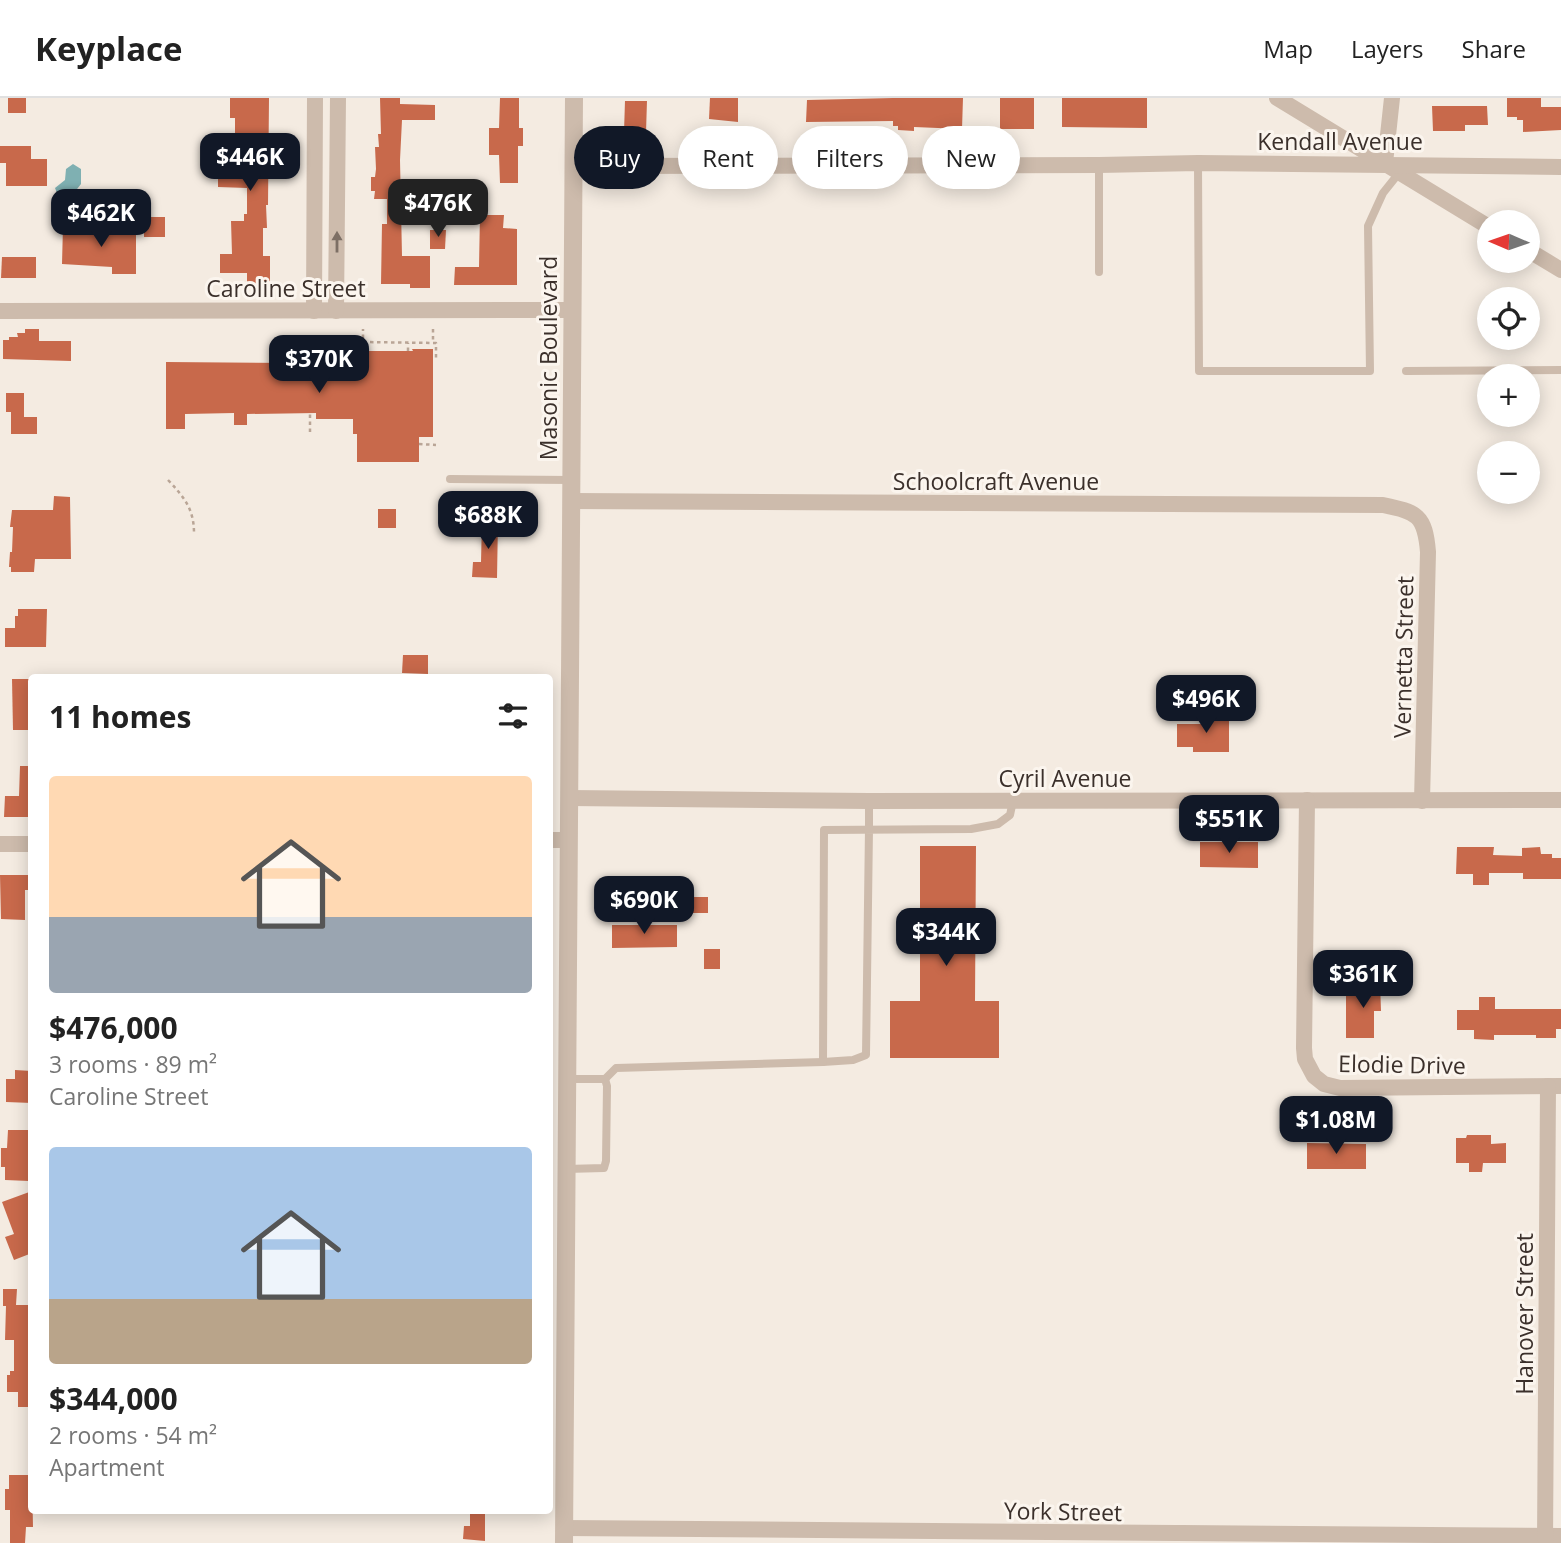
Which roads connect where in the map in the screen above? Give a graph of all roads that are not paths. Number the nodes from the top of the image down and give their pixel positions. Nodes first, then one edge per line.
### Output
1 (315, 98) edge
2 (338, 98) edge
3 (574, 98) edge
4 (1277, 98) edge
5 (1392, 98) edge
6 (1198, 163) junction
7 (1099, 165) junction
8 (573, 166) junction
9 (1561, 167) edge
10 (1392, 168) junction
11 (1477, 220) edge
12 (1540, 257) edge
13 (1561, 270) edge
14 (1099, 272) dead end
15 (573, 310) junction
16 (0, 311) edge
17 (314, 311) junction
18 (336, 311) junction
19 (1561, 370) edge
20 (1406, 371) dead end
21 (450, 479) dead end
22 (571, 480) junction
23 (571, 501) junction
24 (1418, 516) joint
25 (569, 798) junction
26 (1307, 800) junction
27 (1561, 800) edge
28 (869, 801) junction
29 (1013, 801) junction
30 (1422, 802) junction
31 (869, 828) junction
32 (553, 840) edge
33 (569, 840) junction
34 (0, 844) edge
35 (28, 844) edge
36 (823, 1062) junction
37 (567, 1079) junction
38 (605, 1079) junction
39 (1555, 1086) edge
40 (566, 1169) junction
41 (564, 1536) edge
42 (1550, 1538) edge

1 - 17 street
18 -> 2 street
3 - 8 street, Masonic Boulevard
4 - 10 street
5 - 10 street
6 - 7 street, Kendall Avenue
6 - 10 street, Kendall Avenue
6 - 10 lane
7 - 8 street, Kendall Avenue
7 - 14 lane
8 - 15 street, Masonic Boulevard
9 - 10 street, Kendall Avenue
10 - 11 street
12 - 13 street
15 - 18 street, Caroline Street
15 - 22 street, Masonic Boulevard
16 - 17 street, Caroline Street
17 - 18 street, Caroline Street
19 - 20 lane
21 - 22 lane
22 - 23 street, Masonic Boulevard
23 - 24 street, Schoolcraft Avenue
23 - 25 street, Masonic Boulevard
24 - 30 street, Vernetta Street
25 - 28 street, Cyril Avenue
25 - 33 street, Masonic Boulevard
26 - 29 street, Cyril Avenue
26 - 30 street, Cyril Avenue
26 - 39 street, Elodie Drive
27 - 30 street, Cyril Avenue
28 - 29 street, Cyril Avenue
28 - 31 lane
29 - 31 lane
31 - 36 lane
31 - 36 lane
32 - 33 street
33 - 37 street, Masonic Boulevard
34 - 35 street
36 - 38 lane
37 - 38 lane
37 - 40 street, Masonic Boulevard
38 - 40 lane
39 - 42 street, Hanover Street
40 - 41 street, Masonic Boulevard
41 - 42 street, York Street

